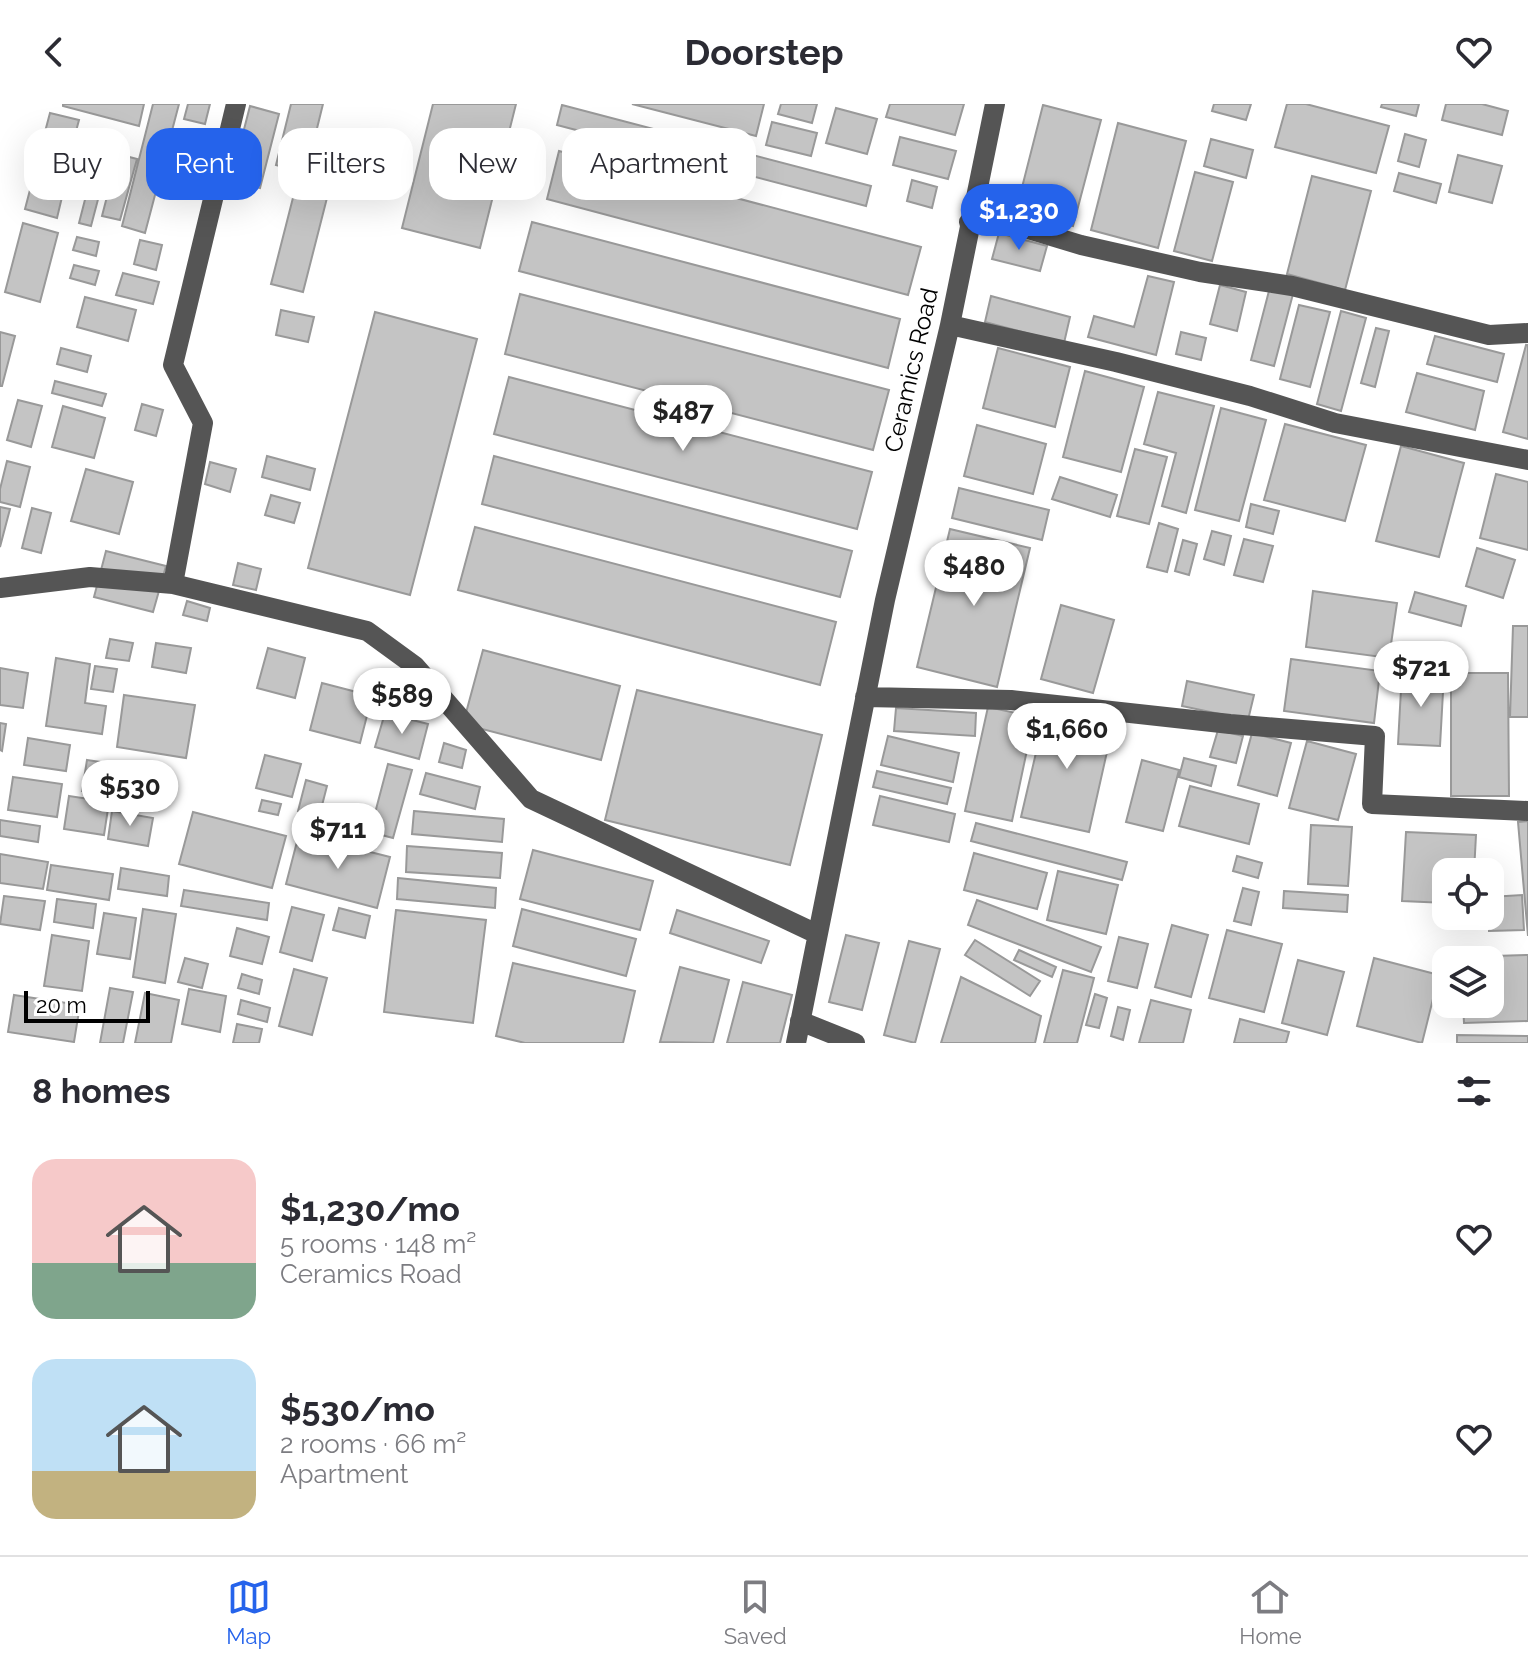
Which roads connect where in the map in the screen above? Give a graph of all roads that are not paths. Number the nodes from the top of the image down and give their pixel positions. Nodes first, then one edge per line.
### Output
1 (236, 104) edge
2 (995, 104) edge
3 (969, 222) junction
4 (950, 325) junction
5 (1528, 333) edge
6 (1528, 460) edge
7 (173, 584) junction
8 (0, 588) edge
9 (865, 697) junction
10 (1528, 811) edge
11 (817, 934) junction
12 (800, 1021) junction
13 (796, 1043) edge
14 (855, 1043) edge

1 - 7 street
2 - 3 street, Ceramics Road
3 - 4 street, Ceramics Road
3 - 5 street
4 - 6 street
4 - 9 street, Ceramics Road
7 - 8 street
7 - 11 street
9 - 10 street
9 - 11 street, Ceramics Road
11 - 12 street, Ceramics Road
12 - 13 street, Ceramics Road
12 - 14 street

